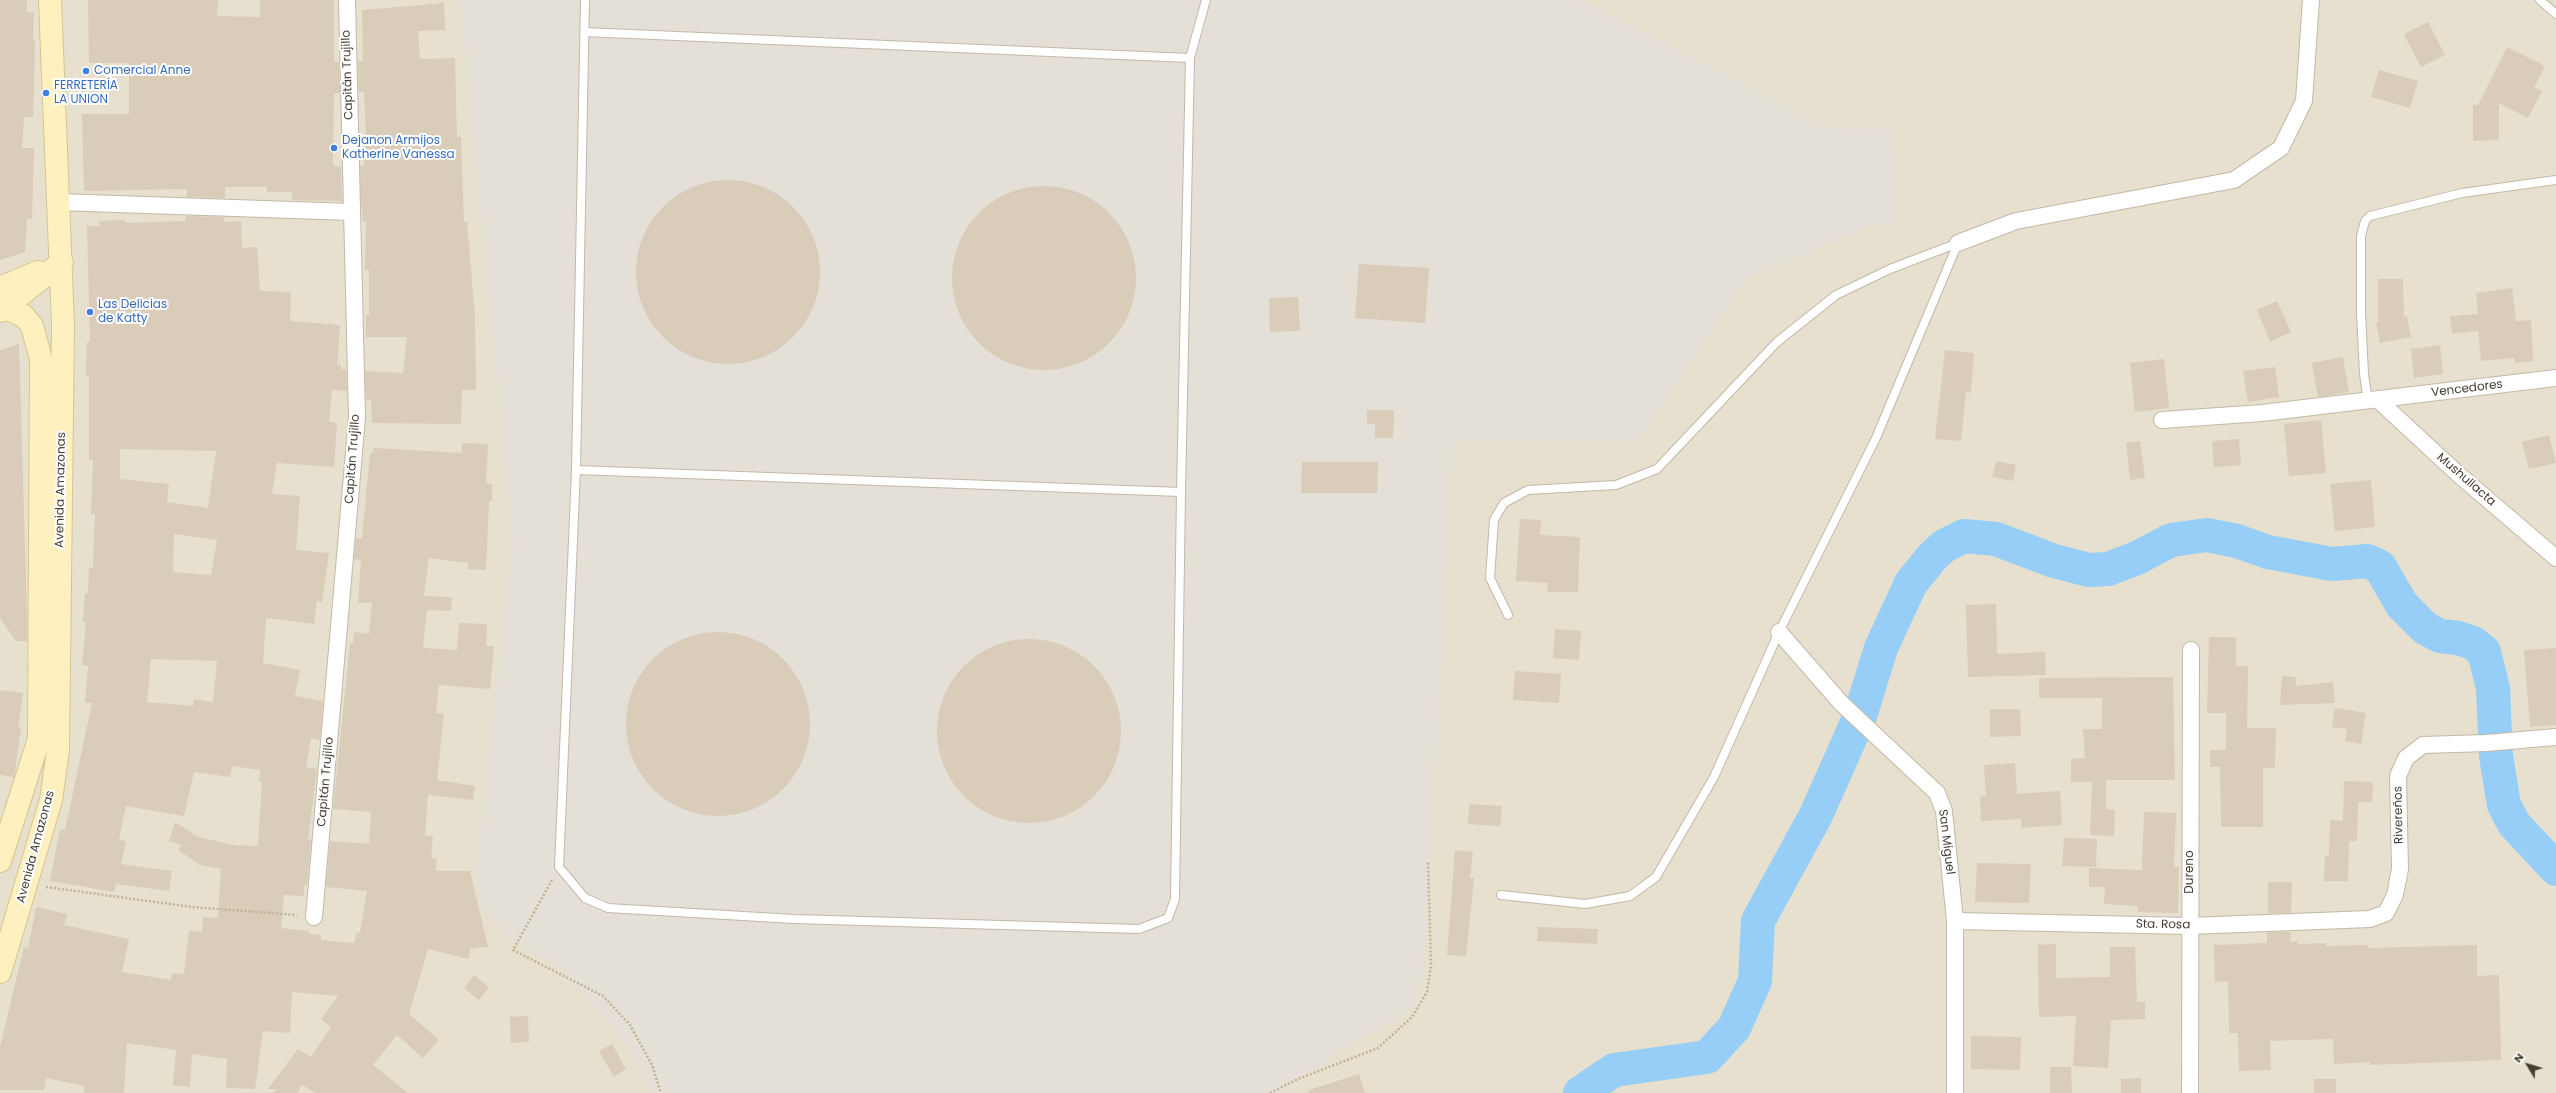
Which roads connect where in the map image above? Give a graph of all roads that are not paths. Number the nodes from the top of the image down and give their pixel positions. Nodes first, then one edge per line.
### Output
1 (50, 0) edge
2 (347, 0) edge
3 (585, 0) edge
4 (1206, 0) edge
5 (2311, 0) edge
6 (2540, 0) edge
7 (2556, 14) edge
8 (584, 32) junction
9 (1190, 58) junction
10 (2556, 180) edge
11 (58, 202) junction
12 (352, 212) junction
13 (1958, 243) junction
14 (62, 262) junction
15 (2, 302) edge
16 (2556, 378) edge
17 (2373, 400) junction
18 (2162, 420) dead end
19 (576, 470) junction
20 (1181, 492) junction
21 (2556, 558) edge
22 (1508, 614) dead end
23 (1779, 632) junction
24 (2191, 650) dead end
25 (2556, 737) edge
26 (0, 861) edge
27 (1501, 895) dead end
28 (314, 917) road end
29 (2370, 919) joint
30 (1955, 921) junction
31 (2189, 926) junction
32 (1, 963) edge
33 (1955, 1093) edge
34 (2190, 1093) edge

1 - 11 main road, Avenida Amazonas
2 - 12 street, Capitán Trujillo
3 - 8 lane
4 - 9 lane
5 - 13 street
6 - 7 lane
8 - 9 lane
8 - 19 lane
9 - 20 lane
10 - 17 lane
11 - 12 street
11 - 14 main road, Avenida Amazonas
12 - 28 street, Capitán Trujillo
13 - 22 lane
13 - 23 lane
14 - 15 main road
14 - 32 main road, Avenida Amazonas
15 - 26 main road, Avenida Amazonas
16 - 17 street, Vencedores
17 - 18 street, Vencedores
17 - 21 street, Mushullacta
19 - 20 lane
19 - 20 lane
23 - 27 lane
23 - 30 street, San Miguel
24 - 31 street, Dureno
25 - 29 street, Rivereños
29 - 31 street, Sta. Rosa
30 - 31 street, Sta. Rosa
30 - 33 street, San Miguel
31 - 34 street, Dureno

